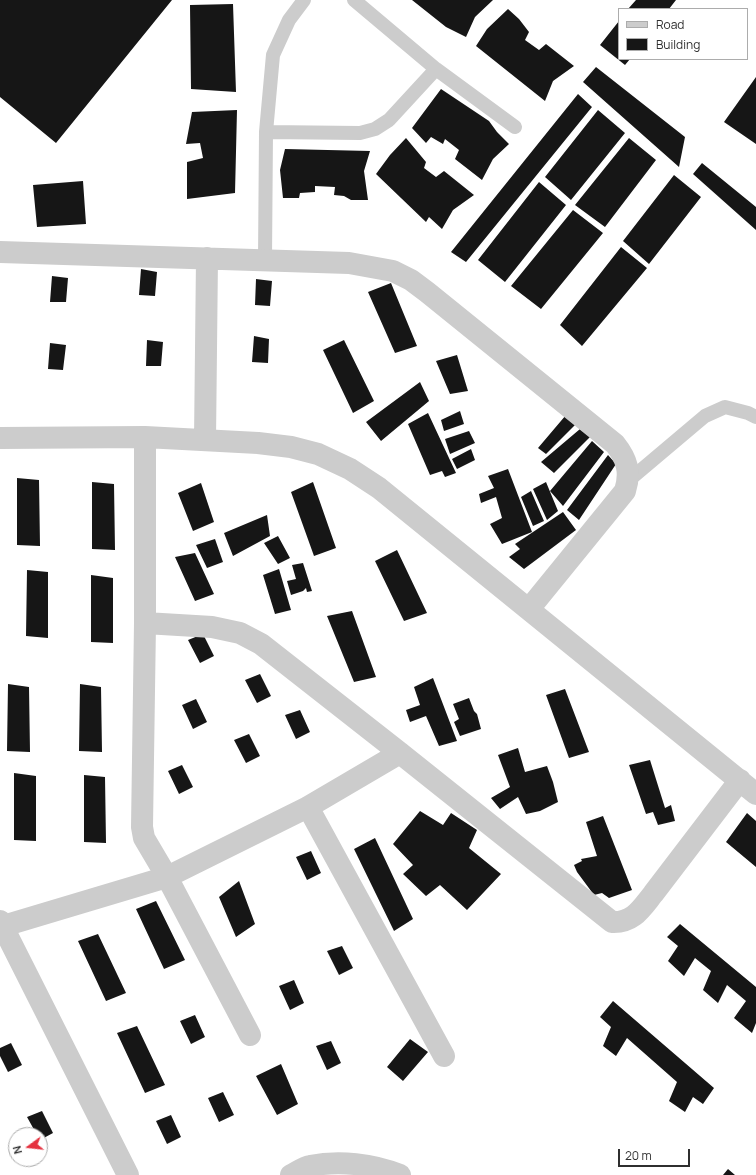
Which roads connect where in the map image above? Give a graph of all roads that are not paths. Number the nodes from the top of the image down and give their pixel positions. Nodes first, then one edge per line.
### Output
1 (304, 0) edge
2 (354, 0) edge
3 (436, 69) junction
4 (515, 127) dead end
5 (266, 132) junction
6 (0, 252) edge
7 (207, 258) junction
8 (265, 260) junction
9 (756, 417) edge
10 (144, 437) junction
11 (0, 438) edge
12 (205, 440) junction
13 (628, 481) junction
14 (529, 609) junction
15 (145, 623) junction
16 (400, 753) junction
17 (748, 787) edge
18 (308, 807) junction
19 (166, 877) junction
20 (1, 924) edge
21 (250, 1035) dead end
22 (444, 1056) dead end
23 (128, 1175) edge
24 (291, 1175) edge
25 (400, 1175) edge

1 - 5 lane
2 - 3 lane
3 - 4 lane
3 - 5 lane
5 - 8 lane
6 - 7 street
7 - 8 street
7 - 12 street
8 - 13 street
9 - 13 lane
10 - 11 street
10 - 12 street
10 - 15 street
12 - 14 street
13 - 14 street
14 - 17 street
15 - 16 street
15 - 19 street
16 - 17 street
16 - 18 street
18 - 19 street
18 - 22 street
19 - 20 street
19 - 21 street
20 - 23 street
24 - 25 street

